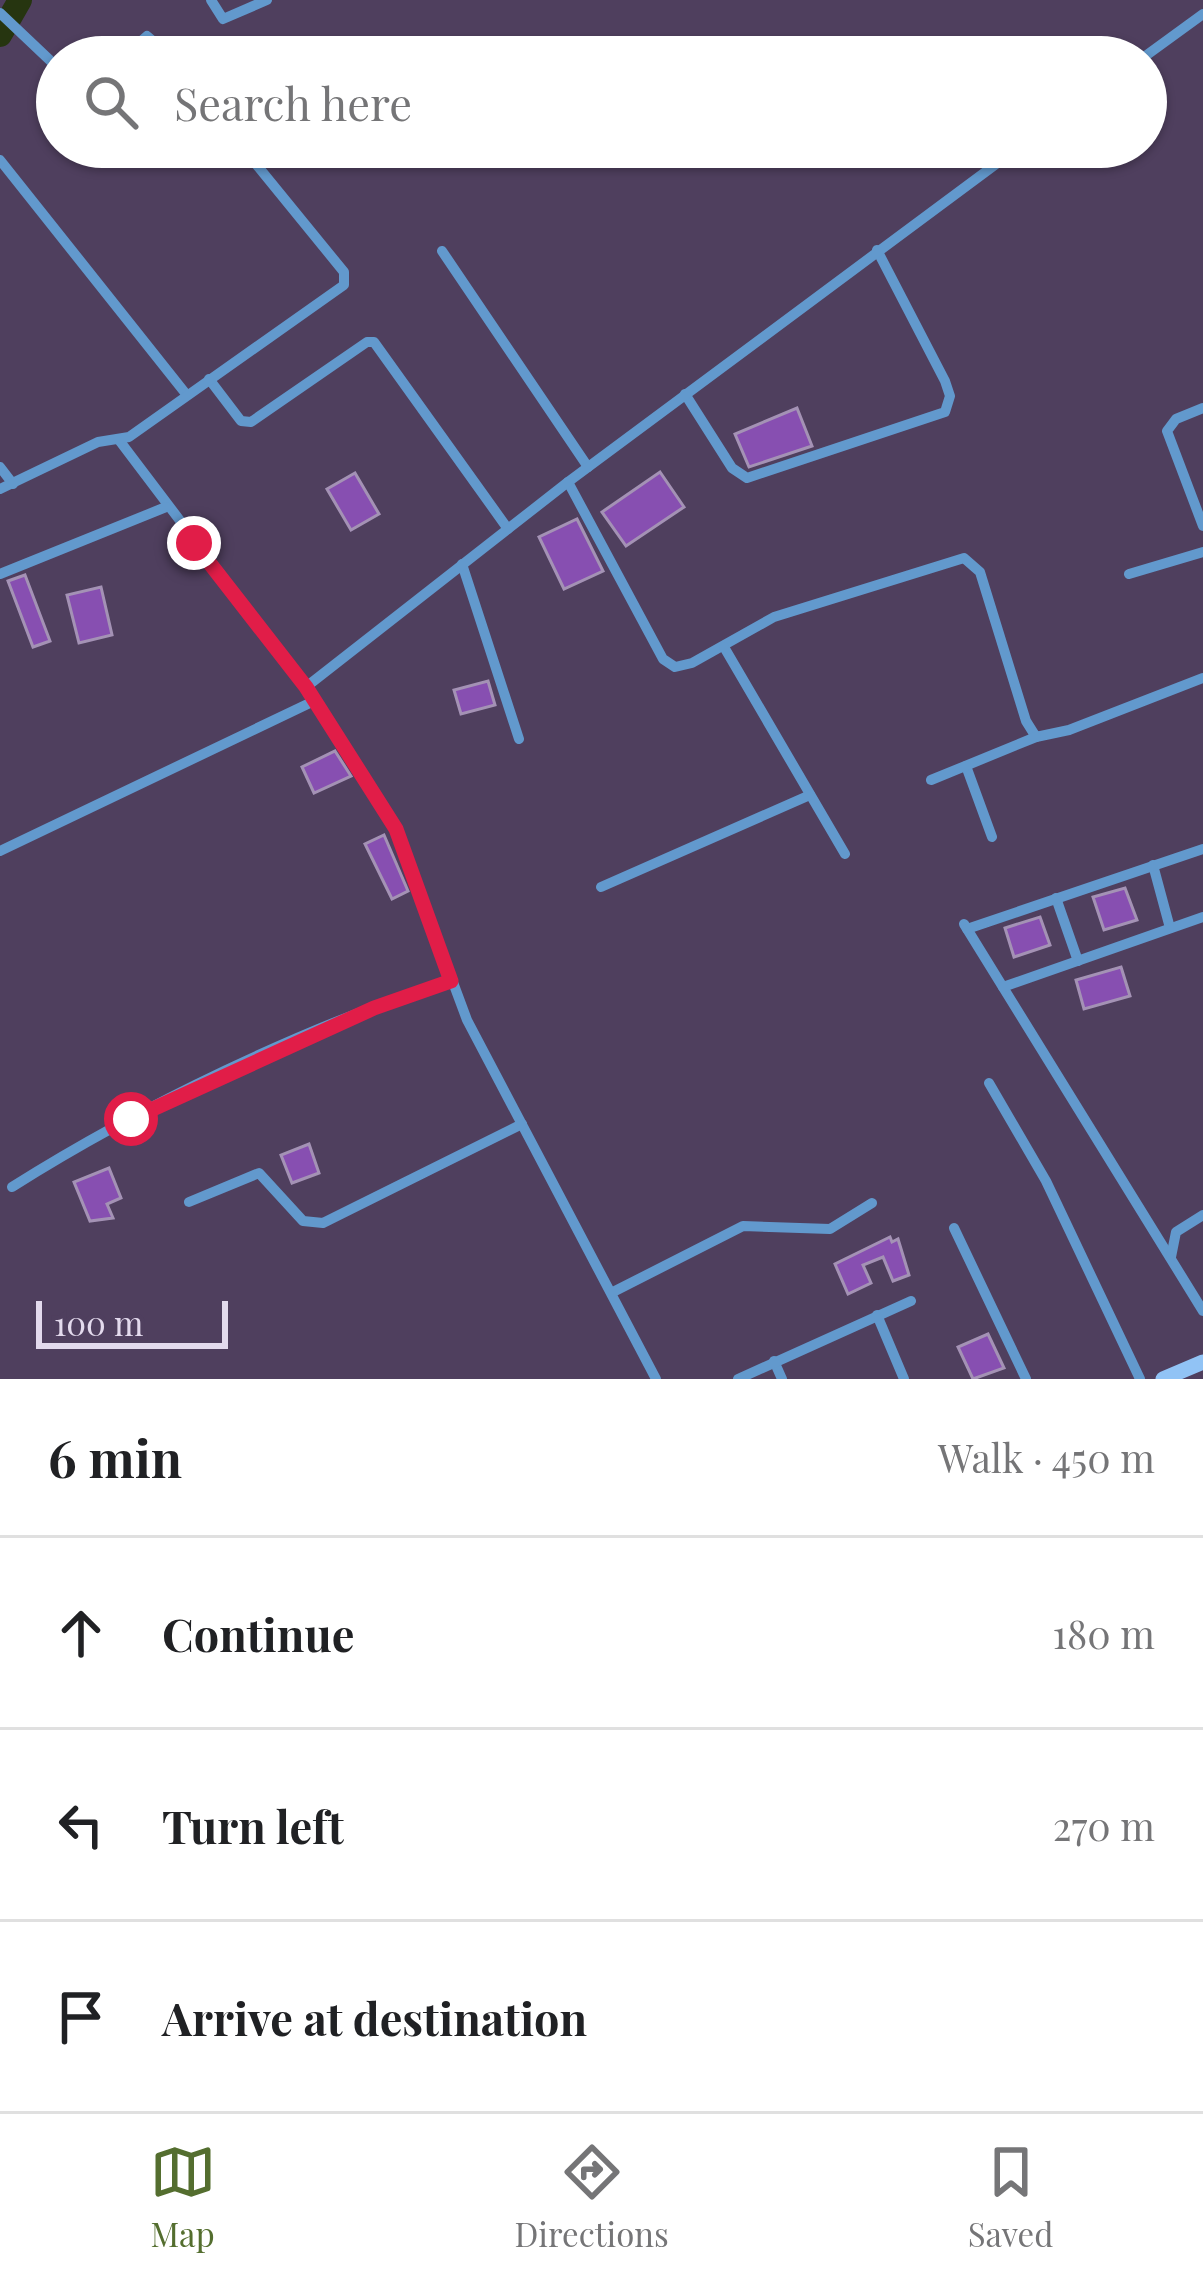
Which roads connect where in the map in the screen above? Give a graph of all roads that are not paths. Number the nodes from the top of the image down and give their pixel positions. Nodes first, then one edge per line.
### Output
1 (211, 0) edge
2 (266, 0) edge
3 (0, 13) edge
4 (1203, 14) edge
5 (1167, 40) edge
6 (36, 47) edge
7 (0, 160) edge
8 (259, 168) edge
9 (990, 168) edge
10 (877, 250) junction
11 (442, 251) dead end
12 (209, 380) junction
13 (187, 394) junction
14 (685, 394) junction
15 (1203, 409) edge
16 (119, 440) junction
17 (0, 466) edge
18 (588, 467) junction
19 (568, 482) junction
20 (13, 484) junction
21 (0, 489) edge
22 (166, 507) junction
23 (1203, 526) edge
24 (508, 529) junction
25 (1203, 552) edge
26 (462, 564) junction
27 (0, 574) edge
28 (1129, 574) dead end
29 (724, 646) junction
30 (1203, 678) edge
31 (306, 687) junction
32 (314, 700) junction
33 (1036, 737) junction
34 (519, 739) dead end
35 (966, 766) junction
36 (931, 780) dead end
37 (811, 795) junction
38 (992, 837) dead end
39 (1203, 849) edge
40 (0, 850) edge
41 (845, 854) dead end
42 (1153, 865) junction
43 (601, 887) dead end
44 (1056, 898) junction
45 (1203, 917) edge
46 (1171, 928) junction
47 (1078, 961) junction
48 (451, 981) junction
49 (1003, 987) junction
50 (989, 1083) dead end
51 (522, 1124) junction
52 (13, 1187) dead end
53 (189, 1202) dead end
54 (872, 1203) dead end
55 (1203, 1215) edge
56 (954, 1228) dead end
57 (1171, 1257) junction
58 (613, 1292) junction
59 (911, 1300) dead end
60 (1203, 1311) edge
61 (877, 1315) junction
62 (774, 1361) junction
63 (1203, 1362) edge
64 (656, 1379) edge
65 (738, 1379) edge
66 (782, 1379) edge
67 (904, 1379) edge
68 (1025, 1379) edge
69 (1140, 1379) edge
70 (1163, 1379) edge

1 - 2 street
3 - 6 street
4 - 5 street
7 - 13 street
8 - 12 street
9 - 10 street
10 - 14 street
10 - 14 street
11 - 18 street
12 - 13 street
12 - 24 street
13 - 16 street
14 - 18 street
15 - 23 street
16 - 20 street
16 - 22 street
17 - 20 street
18 - 19 street
19 - 24 street
19 - 29 street
20 - 21 street
22 - 27 street
22 - 31 street
24 - 26 street
25 - 28 street
26 - 31 street
26 - 34 street
29 - 33 street
29 - 37 street
30 - 33 street
31 - 32 street
32 - 40 street
32 - 48 street
33 - 35 street
35 - 36 street
35 - 38 street
37 - 41 street
37 - 43 street
39 - 42 street
42 - 44 street
42 - 46 street
44 - 47 street
44 - 49 street
45 - 46 street
46 - 47 street
47 - 49 street
48 - 51 street
48 - 52 street
49 - 57 street
50 - 69 street
51 - 53 street
51 - 58 street
54 - 58 street
55 - 57 street
56 - 68 street
57 - 60 street
58 - 64 street
59 - 61 street
61 - 62 street
61 - 67 street
62 - 65 street
62 - 66 street
63 - 70 street

